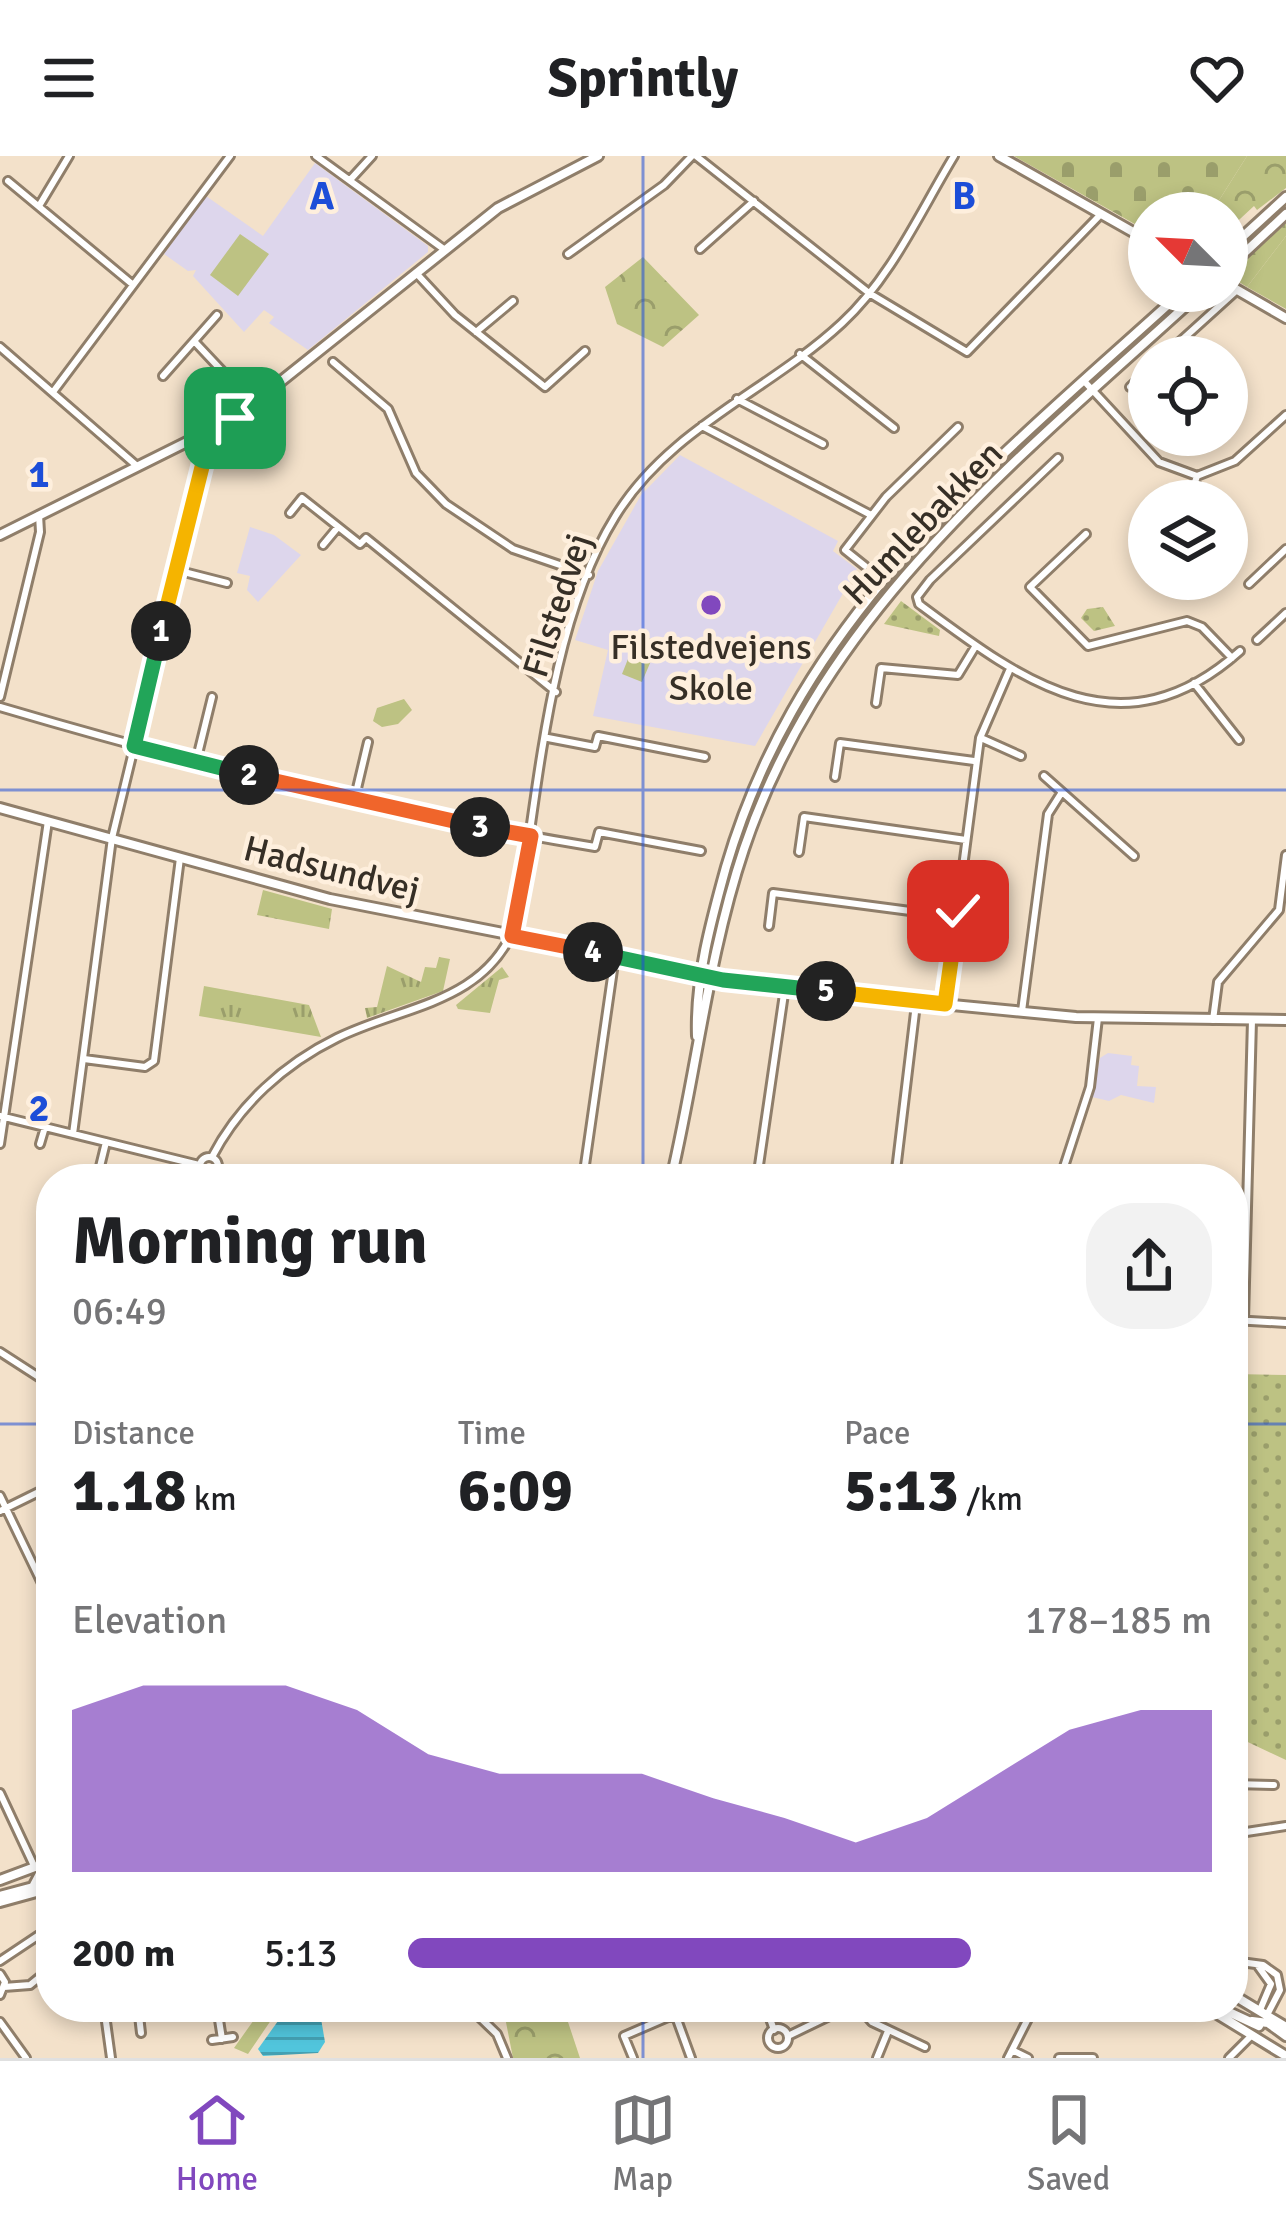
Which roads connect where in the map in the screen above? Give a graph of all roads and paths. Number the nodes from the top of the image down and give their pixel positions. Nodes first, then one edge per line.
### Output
1 (69, 156) edge
2 (230, 156) edge
3 (316, 156) edge
4 (372, 156) edge
5 (598, 156) edge
6 (694, 156) edge
7 (714, 156) edge
8 (954, 156) edge
9 (999, 156) edge
10 (707, 164) junction
11 (350, 180) junction
12 (8, 181) dead end
13 (1286, 197) edge
14 (754, 201) junction
15 (40, 206) junction
16 (1101, 214) junction
17 (1286, 214) edge
18 (1128, 229) edge
19 (1248, 232) edge
20 (700, 249) dead end
21 (1248, 249) edge
22 (445, 250) junction
23 (568, 254) dead end
24 (417, 274) junction
25 (132, 284) junction
26 (869, 293) junction
27 (1248, 296) edge
28 (513, 301) dead end
29 (1160, 312) edge
30 (1179, 312) edge
31 (1213, 312) edge
32 (217, 315) dead end
33 (1286, 317) edge
34 (476, 332) junction
35 (1187, 336) edge
36 (194, 341) junction
37 (0, 346) edge
38 (585, 351) dead end
39 (800, 354) junction
40 (333, 362) dead end
41 (164, 376) dead end
42 (1084, 381) junction
43 (1094, 391) junction
44 (53, 392) junction
45 (737, 399) junction
46 (254, 405) junction
47 (1286, 416) edge
48 (702, 426) junction
49 (958, 427) dead end
50 (894, 428) dead end
51 (205, 434) junction
52 (823, 444) dead end
53 (1058, 458) dead end
54 (138, 467) junction
55 (1197, 476) junction
56 (1196, 480) edge
57 (290, 513) dead end
58 (39, 515) junction
59 (872, 515) junction
60 (338, 527) junction
61 (1086, 534) dead end
62 (0, 535) edge
63 (323, 545) dead end
64 (1286, 549) edge
65 (866, 566) dead end
66 (176, 570) junction
67 (589, 575) junction
68 (227, 583) dead end
69 (1249, 584) dead end
70 (1286, 613) edge
71 (1257, 640) dead end
72 (976, 646) junction
73 (1240, 651) dead end
74 (1232, 658) junction
75 (1010, 671) junction
76 (1194, 682) junction
77 (556, 692) junction
78 (0, 697) edge
79 (212, 697) dead end
80 (876, 703) dead end
81 (0, 707) edge
82 (548, 738) junction
83 (980, 738) junction
84 (1238, 740) dead end
85 (368, 742) dead end
86 (134, 746) junction
87 (704, 757) dead end
88 (1021, 757) dead end
89 (976, 761) junction
90 (196, 762) junction
91 (1044, 776) dead end
92 (835, 777) dead end
93 (1062, 792) junction
94 (354, 801) junction
95 (0, 808) edge
96 (48, 821) junction
97 (531, 836) junction
98 (112, 838) junction
99 (966, 840) junction
100 (701, 851) dead end
101 (799, 852) dead end
102 (1286, 855) edge
103 (1134, 856) dead end
104 (180, 858) junction
105 (957, 917) junction
106 (769, 926) dead end
107 (512, 936) junction
108 (615, 956) junction
109 (707, 973) junction
110 (785, 986) junction
111 (914, 1002) junction
112 (948, 1006) junction
113 (1022, 1014) junction
114 (1098, 1018) junction
115 (1213, 1020) junction
116 (1252, 1020) junction
117 (1286, 1020) edge
118 (84, 1059) junction
119 (3, 1117) edge
120 (45, 1127) junction
121 (73, 1134) junction
122 (106, 1142) junction
123 (0, 1144) edge
124 (40, 1144) dead end
125 (212, 1157) junction
126 (101, 1164) edge
127 (195, 1164) edge
128 (201, 1164) edge
129 (216, 1164) edge
130 (585, 1164) edge
131 (674, 1164) edge
132 (759, 1164) edge
133 (897, 1164) edge
134 (1065, 1164) edge
135 (1248, 1170) edge
136 (1248, 1320) edge
137 (1286, 1323) edge
138 (0, 1352) edge
139 (36, 1375) edge
140 (36, 1494) edge
141 (0, 1496) edge
142 (3, 1510) edge
143 (36, 1573) edge
144 (1248, 1784) edge
145 (1274, 1785) dead end
146 (0, 1793) edge
147 (1286, 1826) edge
148 (1248, 1832) edge
149 (34, 1868) junction
150 (36, 1874) edge
151 (0, 1880) edge
152 (36, 1882) edge
153 (36, 1892) edge
154 (0, 1899) edge
155 (36, 1937) edge
156 (0, 1961) edge
157 (1248, 1964) edge
158 (0, 1974) edge
159 (36, 1980) edge
160 (2, 1991) edge
161 (1248, 2013) edge
162 (1248, 2020) edge
163 (1248, 2020) edge
164 (0, 2022) edge
165 (106, 2022) edge
166 (140, 2022) edge
167 (219, 2022) edge
168 (485, 2022) edge
169 (652, 2022) edge
170 (678, 2022) edge
171 (771, 2022) edge
172 (817, 2022) edge
173 (878, 2022) edge
174 (1026, 2022) edge
175 (1256, 2023) junction
176 (774, 2030) junction
177 (889, 2031) junction
178 (1286, 2032) edge
179 (141, 2033) dead end
180 (788, 2036) junction
181 (233, 2037) dead end
182 (222, 2038) junction
183 (212, 2040) dead end
184 (781, 2048) junction
185 (925, 2048) dead end
186 (1010, 2054) edge
187 (1231, 2056) edge
188 (1286, 2056) edge
189 (26, 2058) edge
190 (111, 2058) edge
191 (507, 2058) edge
192 (633, 2058) edge
193 (692, 2058) edge
194 (785, 2058) edge
195 (877, 2058) edge
196 (1028, 2058) edge
197 (1059, 2058) edge
198 (1093, 2058) edge

1 - 15 street
2 - 25 street
3 - 11 street
4 - 11 street
5 - 22 street
6 - 10 street
6 - 23 street
7 - 10 street
8 - 26 street, Filstedvej
9 - 16 street
10 - 14 street
11 - 22 street
12 - 15 street
13 - 19 street
14 - 20 street
14 - 26 street
15 - 25 street
16 - 18 street
16 - 26 street
17 - 21 street
22 - 24 street
24 - 34 street
24 - 46 street
25 - 44 street
26 - 39 street, Filstedvej
27 - 33 street
28 - 34 street
29 - 42 street, Humlebakken
30 - 43 street, Humlebakken
31 - 35 street
32 - 36 street
34 - 38 street
36 - 41 street
36 - 46 street
37 - 44 street
39 - 45 street, Filstedvej
39 - 50 street
40 - 67 street
42 - 43 street
42 - 109 street, Humlebakken
43 - 55 street
43 - 109 street, Humlebakken
44 - 54 street
45 - 48 street, Filstedvej
45 - 52 street
46 - 51 street
47 - 55 street
48 - 59 street
48 - 67 street, Filstedvej
49 - 59 street
51 - 54 street
51 - 66 street
53 - 72 street
54 - 58 street
55 - 56 street
57 - 60 street
58 - 62 street
58 - 78 street
59 - 65 street
60 - 63 street
60 - 77 street
61 - 74 street
64 - 69 street
66 - 68 street
66 - 86 street
67 - 77 street, Filstedvej
70 - 71 street
72 - 75 street
72 - 80 street
73 - 74 street
74 - 76 street
75 - 76 street
75 - 83 street
76 - 84 street
77 - 82 street, Filstedvej
79 - 90 street
81 - 86 street
82 - 87 street
82 - 97 street, Filstedvej
83 - 88 street
83 - 89 street
85 - 94 street
86 - 90 street
86 - 98 street
89 - 92 street
89 - 99 street
90 - 94 street
91 - 93 street
93 - 103 street
93 - 113 street
94 - 97 street
95 - 96 street, Hadsundvej
96 - 98 street, Hadsundvej
96 - 119 street
97 - 100 street
97 - 107 street, Filstedvej
98 - 104 street, Hadsundvej
98 - 118 street
99 - 101 street
99 - 105 street
102 - 115 street
104 - 107 street, Hadsundvej
104 - 118 street
105 - 106 street
105 - 112 street
107 - 108 street, Hadsundvej
107 - 125 street
108 - 109 street, Hadsundvej
108 - 130 street
109 - 110 street, Hadsundvej
109 - 131 street, Humlebakken
110 - 111 street, Hadsundvej
110 - 132 street
111 - 112 street, Hadsundvej
111 - 133 street
112 - 113 street, Hadsundvej
113 - 114 street, Hadsundvej
114 - 115 street, Hadsundvej
114 - 134 street
115 - 116 street, Hadsundvej
116 - 117 street, Hadsundvej
116 - 135 street
118 - 121 street
119 - 120 street
119 - 123 street
120 - 121 street
120 - 124 street
121 - 122 street
122 - 126 street
122 - 127 street
125 - 128 street
125 - 129 street
136 - 137 street
138 - 139 street
140 - 142 street
141 - 142 street
142 - 143 street
144 - 145 street
146 - 149 street
147 - 148 street
149 - 150 street
149 - 151 street
152 - 154 street
153 - 154 street
155 - 156 street
157 - 175 street
158 - 160 street
159 - 160 street
161 - 175 street
162 - 175 street
163 - 175 street
164 - 189 street
165 - 190 street
166 - 179 street
167 - 182 street
168 - 191 street
169 - 192 street
170 - 193 street
171 - 176 street
172 - 180 street
173 - 177 street
174 - 186 street
175 - 178 street
175 - 187 street
175 - 188 street
176 - 180 street
176 - 184 street
177 - 185 street
177 - 195 street
180 - 184 street
181 - 182 street
182 - 183 street
184 - 194 street
186 - 196 street
197 - 198 street

